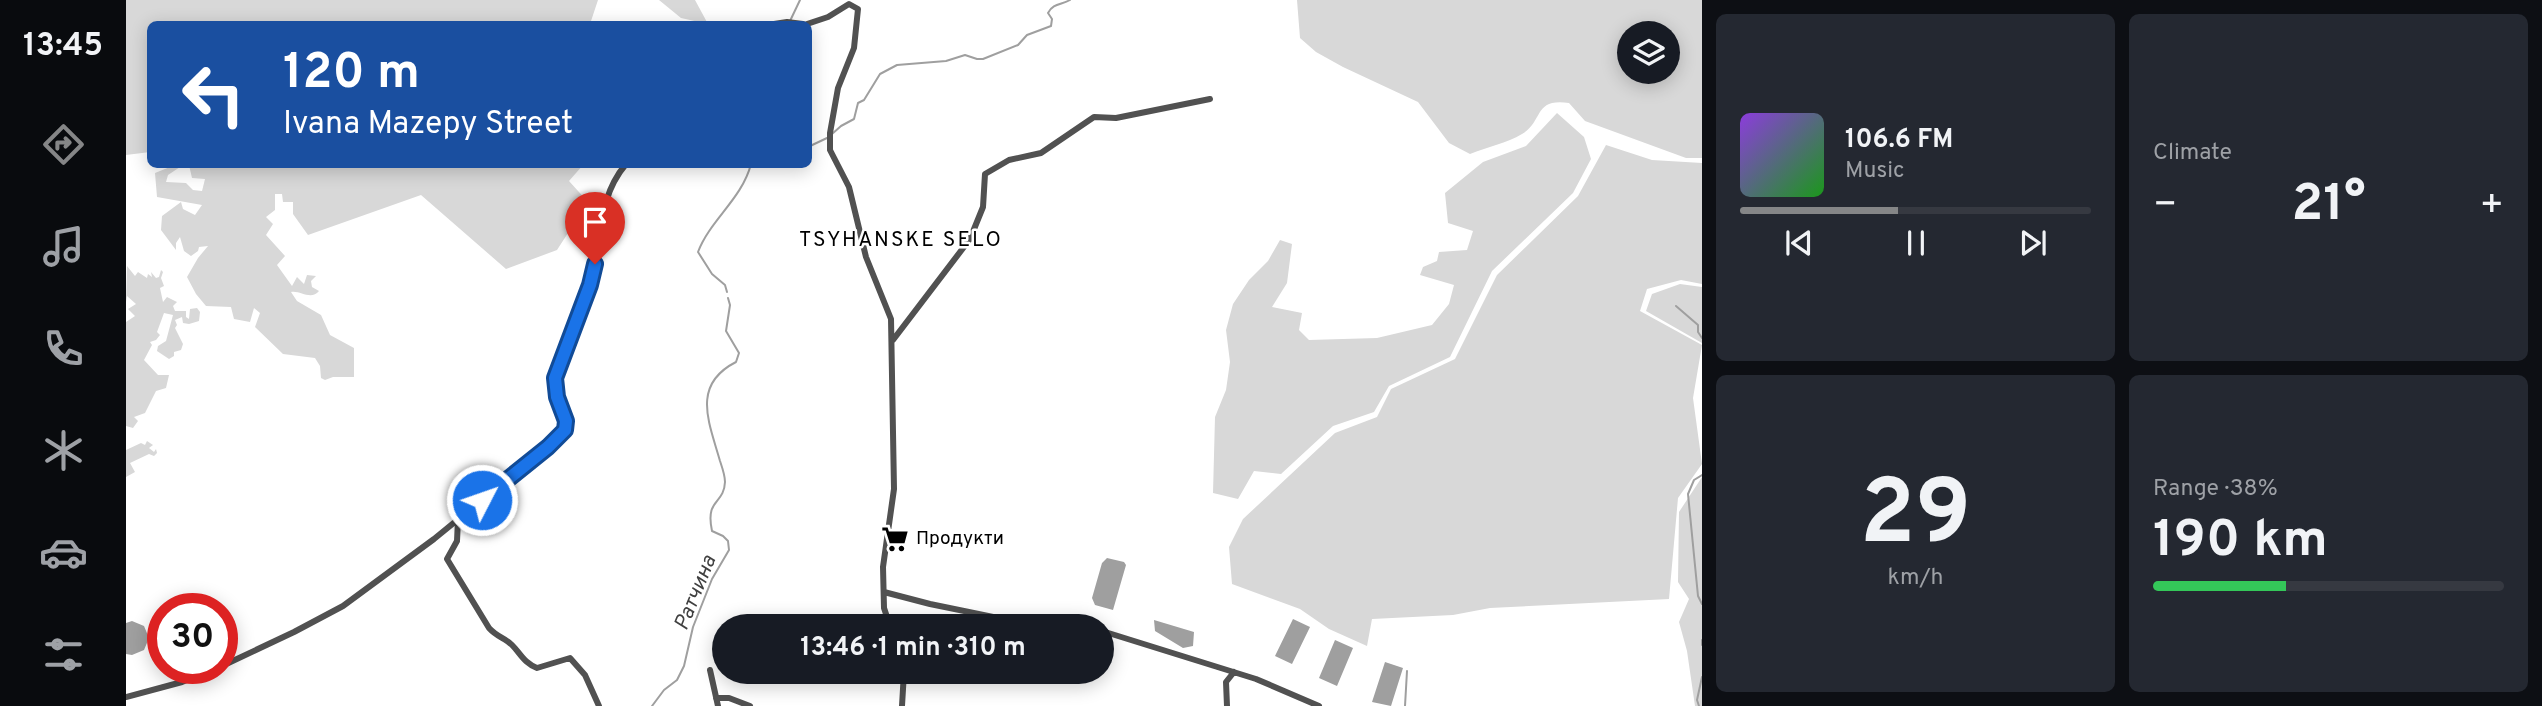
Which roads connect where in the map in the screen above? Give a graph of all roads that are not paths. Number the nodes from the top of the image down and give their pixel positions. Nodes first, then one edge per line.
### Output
1 (812, 22) edge
2 (1210, 99) dead end
3 (623, 168) edge
4 (893, 340) junction
5 (457, 520) junction
6 (884, 592) junction
7 (886, 614) edge
8 (979, 614) edge
9 (1114, 635) edge
10 (238, 658) edge
11 (710, 670) dead end
12 (1234, 672) junction
13 (175, 684) edge
14 (904, 684) edge
15 (126, 697) edge
16 (717, 702) edge
17 (599, 706) edge
18 (750, 706) edge
19 (902, 706) edge
20 (1227, 706) edge
21 (1319, 706) edge

1 - 4 street
2 - 4 street
3 - 5 street
4 - 6 street
5 - 10 street
5 - 17 street
6 - 7 street
6 - 8 street
9 - 12 street
11 - 16 street
12 - 20 street
12 - 21 street
13 - 15 street
14 - 19 street
16 - 18 street

